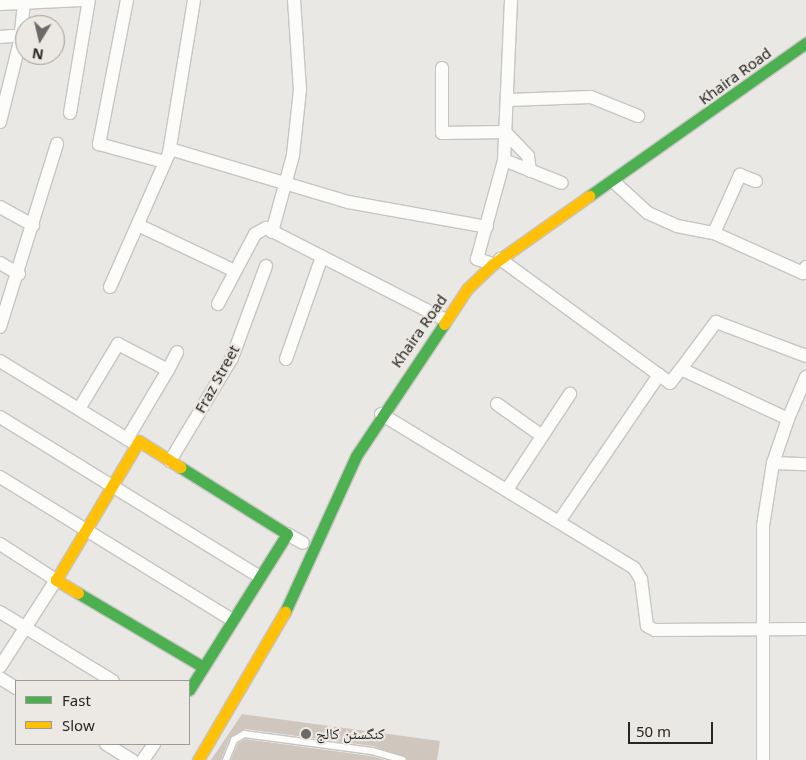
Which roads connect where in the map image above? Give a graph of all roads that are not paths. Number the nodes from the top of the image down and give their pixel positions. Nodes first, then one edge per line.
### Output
1 (82, 0) edge
2 (89, 0) edge
3 (127, 0) edge
4 (194, 0) edge
5 (294, 0) edge
6 (511, 0) edge
7 (0, 4) edge
8 (24, 4) junction
9 (23, 15) edge
10 (15, 36) edge
11 (0, 37) edge
12 (806, 43) edge
13 (15, 61) edge
14 (442, 68) dead end
15 (507, 100) junction
16 (70, 113) dead end
17 (638, 116) dead end
18 (0, 122) edge
19 (505, 132) junction
20 (57, 144) dead end
21 (170, 149) junction
22 (504, 160) junction
23 (165, 162) junction
24 (530, 171) junction
25 (287, 180) junction
26 (756, 181) dead end
27 (614, 182) junction
28 (562, 183) dead end
29 (0, 207) edge
30 (33, 225) junction
31 (138, 225) junction
32 (487, 227) junction
33 (272, 232) junction
34 (714, 233) junction
35 (322, 257) junction
36 (496, 262) junction
37 (0, 263) edge
38 (266, 266) dead end
39 (806, 267) edge
40 (236, 271) junction
41 (19, 274) junction
42 (110, 287) dead end
43 (218, 304) dead end
44 (444, 318) junction
45 (0, 327) edge
46 (177, 352) dead end
47 (806, 356) edge
48 (286, 359) dead end
49 (0, 361) edge
50 (681, 369) junction
51 (168, 370) junction
52 (659, 375) junction
53 (806, 377) edge
54 (570, 394) dead end
55 (497, 404) dead end
56 (79, 409) junction
57 (381, 414) junction
58 (0, 417) edge
59 (788, 419) junction
60 (542, 436) junction
61 (132, 442) junction
62 (170, 461) junction
63 (773, 463) junction
64 (806, 464) edge
65 (0, 478) edge
66 (113, 485) junction
67 (508, 488) junction
68 (560, 520) junction
69 (86, 530) junction
70 (287, 534) junction
71 (303, 543) dead end
72 (0, 544) edge
73 (260, 577) junction
74 (56, 580) junction
75 (0, 612) edge
76 (232, 620) junction
77 (26, 628) junction
78 (765, 628) junction
79 (806, 628) edge
80 (0, 667) edge
81 (203, 667) junction
82 (0, 678) edge
83 (111, 680) edge
84 (15, 687) edge
85 (190, 688) edge
86 (108, 745) edge
87 (153, 745) edge
88 (132, 760) edge
89 (143, 760) edge
90 (198, 760) edge
91 (226, 760) edge
92 (403, 760) edge
93 (763, 760) edge

1 - 8 street
2 - 16 street
3 - 23 street
4 - 21 street
5 - 25 street
6 - 15 street
7 - 8 street
8 - 9 street
10 - 11 street
12 - 27 street, Khaira Road
13 - 18 street
14 - 19 street
15 - 17 street
15 - 19 street
19 - 22 street
19 - 24 street
20 - 30 street
21 - 23 street
21 - 25 street
22 - 24 street
22 - 32 street
23 - 31 street
24 - 28 street
25 - 32 street
25 - 33 street
26 - 34 street
27 - 34 street
27 - 36 street, Khaira Road
29 - 30 street
30 - 41 street
31 - 40 street
31 - 42 street
32 - 36 street
33 - 35 street
33 - 40 street
34 - 39 street
35 - 44 street
35 - 48 street
36 - 44 street, Khaira Road
36 - 52 street
37 - 41 street
38 - 62 street, Fraz Street
40 - 43 street
41 - 45 street
44 - 57 street, Khaira Road
46 - 51 street
47 - 50 street
49 - 56 street
50 - 52 street
50 - 59 street
51 - 56 street
51 - 61 street
52 - 68 street
53 - 59 street
54 - 60 street
55 - 60 street
56 - 61 street
57 - 67 street
57 - 90 street, Khaira Road
58 - 66 street
59 - 63 street
60 - 67 street
61 - 62 street
61 - 66 street
62 - 70 street
63 - 64 street
63 - 78 street
65 - 69 street
66 - 69 street
66 - 73 street
67 - 68 street
68 - 78 street
69 - 74 street
69 - 76 street
70 - 71 street
70 - 73 street
72 - 74 street
73 - 76 street
74 - 77 street
74 - 81 street
75 - 77 street
76 - 81 street
77 - 80 street
77 - 83 street
78 - 79 street
78 - 93 street
81 - 85 street
82 - 84 street
86 - 88 street
87 - 89 street
91 - 92 lane

